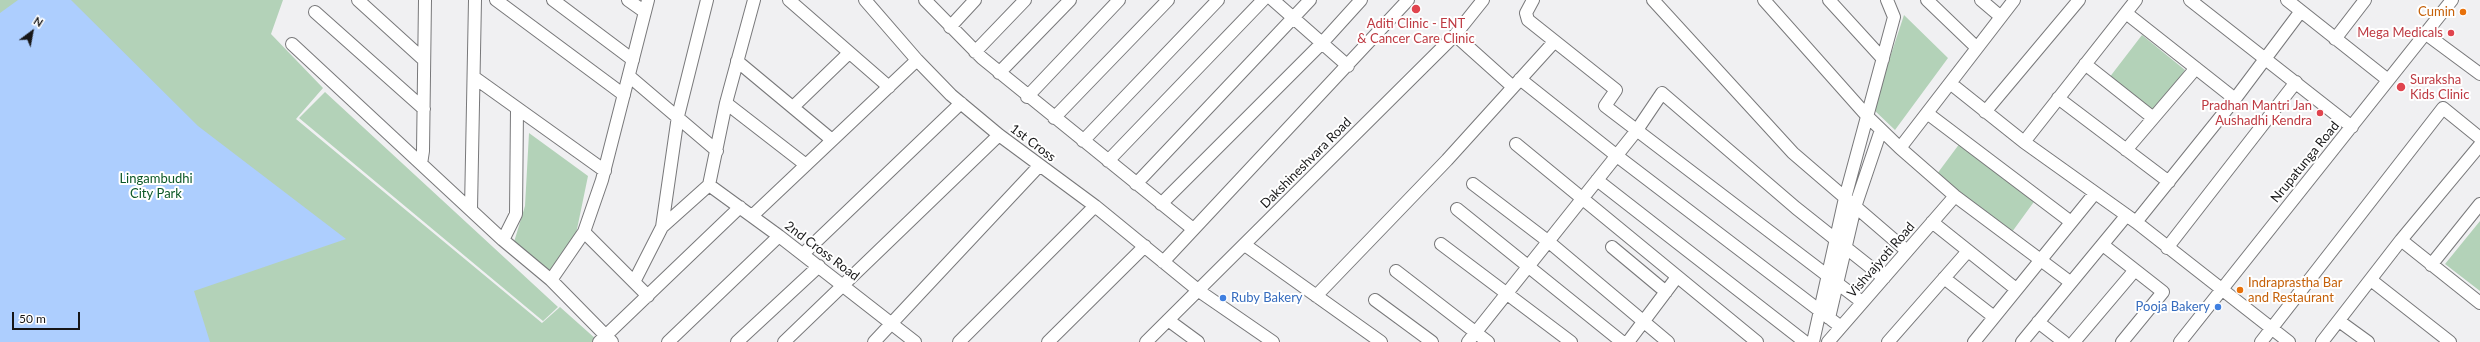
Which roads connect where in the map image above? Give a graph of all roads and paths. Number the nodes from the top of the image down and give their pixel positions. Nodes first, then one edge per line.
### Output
1 (358, 0) edge
2 (475, 0) edge
3 (496, 0) edge
4 (553, 0) edge
5 (628, 0) edge
6 (648, 0) edge
7 (707, 0) edge
8 (754, 0) edge
9 (789, 0) edge
10 (865, 0) edge
11 (925, 0) edge
12 (975, 0) edge
13 (1025, 0) edge
14 (1070, 0) edge
15 (1119, 0) edge
16 (1168, 0) edge
17 (1218, 0) edge
18 (1263, 0) edge
19 (1273, 0) edge
20 (1310, 0) edge
21 (1361, 0) edge
22 (1408, 0) edge
23 (1483, 0) edge
24 (1533, 0) edge
25 (1653, 0) edge
26 (1764, 0) edge
27 (1829, 0) edge
28 (1887, 0) edge
29 (1927, 0) edge
30 (1981, 0) edge
31 (2014, 0) edge
32 (2079, 0) edge
33 (2136, 0) edge
34 (2190, 0) edge
35 (2287, 0) edge
36 (2365, 0) edge
37 (2452, 0) edge
38 (422, 2) edge
39 (2301, 11) junction
40 (315, 12) dead end
41 (645, 12) junction
42 (2126, 13) junction
43 (2001, 17) junction
44 (1293, 18) junction
45 (950, 27) junction
46 (2426, 34) junction
47 (1455, 35) junction
48 (2335, 39) junction
49 (1554, 42) junction
50 (1322, 43) junction
51 (292, 44) dead end
52 (1977, 48) junction
53 (975, 52) junction
54 (849, 53) junction
55 (1883, 59) junction
56 (424, 60) junction
57 (633, 60) junction
58 (917, 60) junction
59 (2266, 60) junction
60 (737, 61) junction
61 (2085, 64) junction
62 (1348, 66) junction
63 (2196, 68) junction
64 (1000, 73) junction
65 (2480, 74) edge
66 (629, 76) junction
67 (475, 78) junction
68 (2388, 80) junction
69 (2296, 82) junction
70 (1517, 83) junction
71 (1950, 83) junction
72 (889, 87) junction
73 (624, 94) junction
74 (1027, 97) junction
75 (2058, 98) junction
76 (2235, 99) junction
77 (726, 103) junction
78 (961, 103) junction
79 (793, 107) junction
80 (424, 109) junction
81 (517, 109) junction
82 (1985, 112) junction
83 (1927, 113) junction
84 (678, 116) junction
85 (1868, 117) junction
86 (2152, 117) junction
87 (1054, 118) junction
88 (2352, 127) junction
89 (1637, 130) junction
90 (1881, 130) junction
91 (999, 135) junction
92 (2480, 138) edge
93 (832, 140) junction
94 (1083, 141) junction
95 (2024, 142) junction
96 (1516, 144) dead end
97 (2480, 146) edge
98 (1900, 148) junction
99 (2126, 150) junction
100 (717, 151) junction
101 (1617, 156) junction
102 (1108, 161) junction
103 (421, 164) junction
104 (806, 165) junction
105 (1039, 166) junction
106 (605, 171) junction
107 (1597, 180) junction
108 (2169, 182) junction
109 (1136, 184) junction
110 (1473, 184) dead end
111 (709, 185) junction
112 (2095, 193) junction
113 (1955, 196) junction
114 (1845, 198) junction
115 (1583, 199) junction
116 (1161, 204) junction
117 (2480, 204) edge
118 (1095, 206) junction
119 (740, 207) junction
120 (1856, 207) junction
121 (471, 209) junction
122 (1457, 209) dead end
123 (752, 216) junction
124 (2131, 219) junction
125 (1932, 222) junction
126 (2071, 222) junction
127 (662, 227) junction
128 (1193, 229) junction
129 (584, 232) junction
130 (779, 236) junction
131 (1835, 239) junction
132 (503, 240) junction
133 (2401, 240) junction
134 (1549, 242) junction
135 (1441, 244) dead end
136 (1245, 245) junction
137 (2103, 245) junction
138 (1144, 246) junction
139 (1846, 247) junction
140 (1612, 248) dead end
141 (2167, 248) junction
142 (1968, 251) junction
143 (1907, 252) junction
144 (803, 254) junction
145 (2040, 260) junction
146 (1163, 262) junction
147 (2431, 264) junction
148 (819, 266) junction
149 (1527, 268) junction
150 (2135, 270) junction
151 (1396, 271) dead end
152 (1678, 277) junction
153 (1832, 278) junction
154 (1884, 278) junction
155 (1944, 278) junction
156 (551, 280) junction
157 (2371, 280) junction
158 (634, 282) junction
159 (2070, 282) junction
160 (843, 285) junction
161 (2016, 289) junction
162 (2220, 290) junction
163 (1199, 291) junction
164 (1666, 292) junction
165 (1507, 294) junction
166 (648, 296) junction
167 (1316, 296) junction
168 (1375, 300) dead end
169 (1862, 302) junction
170 (2480, 303) edge
171 (1819, 310) junction
172 (1994, 317) junction
173 (1829, 318) junction
174 (1168, 320) junction
175 (1643, 321) junction
176 (2339, 321) junction
177 (2038, 322) junction
178 (892, 324) junction
179 (1841, 327) junction
180 (2272, 328) junction
181 (1472, 337) edge
182 (605, 340) edge
183 (668, 342) edge
184 (737, 342) edge
185 (784, 342) edge
186 (874, 342) edge
187 (915, 342) edge
188 (959, 342) edge
189 (1048, 342) edge
190 (1146, 342) edge
191 (1198, 342) edge
192 (1273, 342) edge
193 (1381, 342) edge
194 (1432, 342) edge
195 (1488, 342) edge
196 (1571, 342) edge
197 (1622, 342) edge
198 (1628, 342) edge
199 (1668, 342) edge
200 (1757, 342) edge
201 (1805, 342) edge
202 (1813, 342) edge
203 (1828, 342) edge
204 (1888, 342) edge
205 (1974, 342) edge
206 (2022, 342) edge
207 (2064, 342) edge
208 (2074, 342) edge
209 (2122, 342) edge
210 (2180, 342) edge
211 (2261, 342) edge
212 (2289, 342) edge
213 (2322, 342) edge
214 (2368, 342) edge
215 (2450, 342) edge

1 - 56 street
2 - 67 street
3 - 73 street
4 - 57 street
5 - 41 street
6 - 41 street
7 - 84 street
8 - 60 street
9 - 54 street
10 - 58 street, 1st Cross
11 - 45 street
12 - 45 street
13 - 53 street
14 - 64 street
15 - 74 street
16 - 87 street
17 - 94 street
18 - 102 street
19 - 44 street
20 - 44 street
21 - 50 street
22 - 62 street
23 - 47 street, Dakshineshvara Road
24 - 49 street
25 - 114 street
26 - 85 street
27 - 55 street
28 - 55 street
29 - 52 street
30 - 43 street
31 - 43 street
32 - 82 street
33 - 42 street
34 - 59 street
35 - 39 street
36 - 48 street
37 - 46 street, Nrupatunga Road
38 - 56 street
39 - 48 street
39 - 59 street
40 - 80 street
41 - 57 street
42 - 61 street
42 - 63 street
43 - 52 street
44 - 50 street
44 - 109 street
45 - 53 street
46 - 65 street
46 - 68 street, Nrupatunga Road
47 - 70 street
47 - 136 street, Dakshineshvara Road
48 - 68 street
49 - 70 street
49 - 89 street
50 - 62 street
50 - 116 street
51 - 103 street
52 - 71 street
53 - 64 street
54 - 72 street
54 - 79 street
55 - 85 street
56 - 80 street
57 - 66 street
58 - 72 street
58 - 78 street, 1st Cross
59 - 69 street
59 - 76 street
60 - 77 street
60 - 79 street
61 - 75 street
61 - 86 street
62 - 128 street
63 - 76 street
63 - 86 street
64 - 74 street
66 - 73 street
66 - 84 street
67 - 81 street
67 - 121 street
68 - 88 street, Nrupatunga Road
69 - 88 street
69 - 141 street
70 - 101 street
70 - 167 street
71 - 82 street
71 - 83 street
72 - 93 street
73 - 106 street
74 - 87 street
75 - 95 street
75 - 99 street
76 - 108 street
77 - 100 street
77 - 104 street
78 - 91 street, 1st Cross
78 - 144 street
79 - 93 street
80 - 103 street
81 - 106 street
81 - 132 street
82 - 95 street
83 - 98 street
83 - 126 street
84 - 100 street
84 - 127 street
85 - 90 street
85 - 114 street
86 - 99 street
87 - 94 street
88 - 162 street, Nrupatunga Road
89 - 101 street
89 - 131 street
89 - 153 street
90 - 98 street
90 - 120 street
91 - 105 street, 1st Cross
91 - 160 street
92 - 180 street
93 - 104 street
94 - 102 street
95 - 112 street
96 - 115 street
97 - 133 street
98 - 113 street
99 - 108 street
100 - 111 street
101 - 107 street
101 - 171 street
102 - 109 street
103 - 121 street
104 - 123 street
105 - 118 street, 1st Cross
105 - 178 street
106 - 129 street
107 - 115 street
107 - 201 street
108 - 124 street
109 - 116 street
110 - 134 street
111 - 119 street, 2nd Cross Road
111 - 127 street
112 - 124 street
112 - 126 street
113 - 125 street, Vishvajyoti Road
113 - 145 street
114 - 120 street
114 - 131 street
115 - 134 street
115 - 152 street
116 - 128 street
117 - 147 street
118 - 138 street, 1st Cross
118 - 188 street
119 - 123 street, 2nd Cross Road
119 - 166 street
120 - 139 street
120 - 143 street
121 - 132 street
122 - 149 street
123 - 130 street, 2nd Cross Road
124 - 137 street
124 - 141 street
125 - 142 street
125 - 143 street, Vishvajyoti Road
126 - 145 street
127 - 158 street
128 - 146 street
129 - 156 street
129 - 158 street
130 - 144 street, 2nd Cross Road
130 - 183 street
131 - 139 street
131 - 153 street
132 - 156 street
133 - 147 street
133 - 157 street
134 - 149 street
134 - 175 street
135 - 165 street
136 - 163 street, Dakshineshvara Road
136 - 167 street
137 - 150 street
137 - 159 street
138 - 146 street, 1st Cross
138 - 189 street
139 - 153 street
139 - 154 street
140 - 164 street
141 - 162 street
142 - 155 street
142 - 161 street
143 - 154 street, Vishvajyoti Road
144 - 148 street, 2nd Cross Road
145 - 159 street
145 - 161 street
146 - 163 street, 1st Cross
147 - 170 street
148 - 160 street, 2nd Cross Road
148 - 184 street
149 - 165 street
149 - 197 street
150 - 208 street
150 - 209 street
151 - 181 street
152 - 164 street
152 - 200 street
153 - 169 street
153 - 171 street
153 - 173 street
154 - 169 street, Vishvajyoti Road
155 - 172 street
155 - 204 street
156 - 182 street
157 - 176 street
157 - 215 street
158 - 166 street
159 - 177 street
160 - 178 street, 2nd Cross Road
160 - 185 street
161 - 172 street
162 - 180 street
162 - 210 street, Nrupatunga Road
163 - 174 street, Dakshineshvara Road
163 - 192 street, 1st Cross
164 - 175 street
165 - 181 street
165 - 196 street
166 - 182 street
167 - 193 street
168 - 194 street
169 - 179 street, Vishvajyoti Road
171 - 173 street
171 - 202 street
172 - 205 street
173 - 179 street
174 - 190 street, Dakshineshvara Road
174 - 191 street
175 - 198 street
175 - 199 street
176 - 213 street
176 - 214 street
177 - 206 street
177 - 207 street
178 - 186 street
178 - 187 street, 2nd Cross Road
179 - 203 street, Vishvajyoti Road
180 - 211 street
180 - 212 street
181 - 195 street

